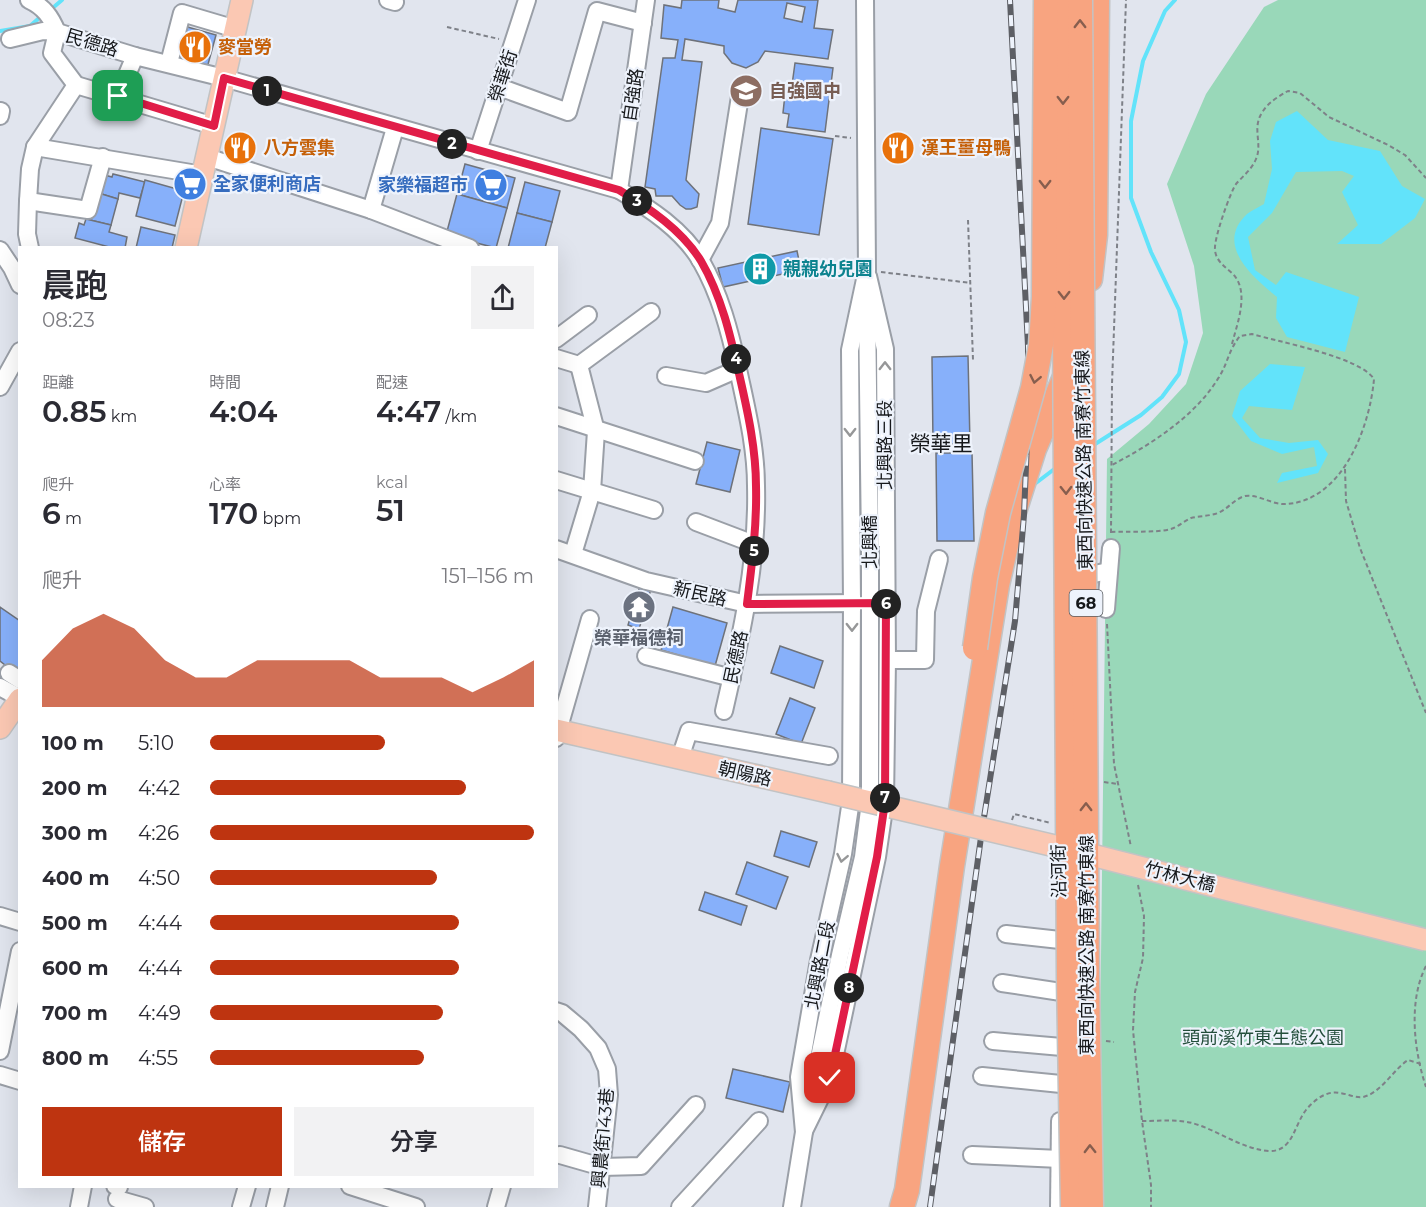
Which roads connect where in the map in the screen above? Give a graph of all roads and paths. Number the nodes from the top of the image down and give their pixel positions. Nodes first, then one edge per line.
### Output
1 (29, 0) edge
2 (242, 0) edge
3 (527, 0) edge
4 (646, 0) edge
5 (865, 0) edge
6 (1046, 0) edge
7 (1063, 0) edge
8 (1080, 0) edge
9 (1097, 0) edge
10 (1126, 0) edge
11 (643, 23) junction
12 (447, 27) dead end
13 (236, 28) junction
14 (57, 32) junction
15 (10, 39) dead end
16 (513, 43) junction
17 (135, 56) junction
18 (169, 63) junction
19 (224, 78) junction
20 (76, 85) junction
21 (499, 87) junction
22 (741, 90) dead end
23 (118, 96) junction
24 (214, 126) junction
25 (395, 128) junction
26 (35, 147) junction
27 (478, 151) junction
28 (103, 157) junction
29 (205, 166) junction
30 (1426, 178) edge
31 (619, 190) junction
32 (28, 201) junction
33 (371, 210) junction
34 (968, 220) dead end
35 (452, 244) edge
36 (30, 246) edge
37 (186, 246) edge
38 (0, 250) edge
39 (700, 260) junction
40 (867, 270) junction
41 (18, 281) edge
42 (970, 283) junction
43 (651, 312) dead end
44 (588, 315) dead end
45 (558, 338) edge
46 (1231, 347) junction
47 (18, 355) edge
48 (558, 359) edge
49 (974, 360) dead end
50 (579, 365) junction
51 (738, 369) junction
52 (666, 376) dead end
53 (0, 387) edge
54 (558, 417) edge
55 (595, 427) junction
56 (695, 461) dead end
57 (1112, 465) junction
58 (1345, 468) junction
59 (558, 481) edge
60 (592, 491) junction
61 (654, 510) dead end
62 (696, 522) dead end
63 (1111, 540) junction
64 (754, 544) junction
65 (558, 550) edge
66 (573, 554) junction
67 (939, 559) dead end
68 (1109, 571) junction
69 (852, 603) junction
70 (886, 603) junction
71 (747, 604) junction
72 (1106, 609) joint
73 (590, 619) dead end
74 (646, 656) dead end
75 (887, 660) junction
76 (732, 678) junction
77 (10, 680) edge
78 (18, 694) edge
79 (18, 701) edge
80 (724, 711) dead end
81 (1426, 713) edge
82 (0, 728) edge
83 (558, 730) edge
84 (558, 733) edge
85 (829, 756) dead end
86 (680, 758) junction
87 (868, 801) junction
88 (933, 817) joint
89 (1131, 850) dead end
90 (947, 866) junction
91 (1138, 883) dead end
92 (0, 916) edge
93 (18, 921) edge
94 (1426, 929) edge
95 (1390, 931) junction
96 (1006, 934) dead end
97 (1060, 940) junction
98 (1426, 940) edge
99 (1426, 952) edge
100 (18, 961) edge
101 (1426, 966) edge
102 (1002, 982) dead end
103 (1061, 992) junction
104 (558, 1012) edge
105 (993, 1041) dead end
106 (1062, 1047) junction
107 (0, 1051) edge
108 (1420, 1064) junction
109 (0, 1075) edge
110 (982, 1076) dead end
111 (18, 1080) edge
112 (1061, 1084) junction
113 (1426, 1087) edge
114 (696, 1105) dead end
115 (759, 1121) dead end
116 (1142, 1121) junction
117 (804, 1132) junction
118 (560, 1155) dead end
119 (972, 1155) dead end
120 (1060, 1159) junction
121 (602, 1167) junction
122 (83, 1188) edge
123 (246, 1188) edge
124 (280, 1188) edge
125 (501, 1188) edge
126 (376, 1190) edge
127 (117, 1193) edge
128 (79, 1207) edge
129 (145, 1207) edge
130 (241, 1207) edge
131 (275, 1207) edge
132 (416, 1207) edge
133 (496, 1207) edge
134 (597, 1207) edge
135 (680, 1207) edge
136 (792, 1207) edge
137 (890, 1207) edge
138 (902, 1207) edge
139 (1059, 1207) edge
140 (1073, 1207) edge
141 (1091, 1207) edge
142 (1151, 1207) edge

1 - 14 street
2 - 13 main road
3 - 16 street, 榮華街
4 - 11 street, 自強路
5 - 40 street, 北興路三段
6 -> 90 highway, bridge
7 -> 140 highway, 東西向快速公路 南寮竹東線 / 68, bridge
141 -> 8 highway, 東西向快速公路 南寮竹東線 / 68, bridge
9 - 90 highway, bridge
10 - 57 path
11 - 21 street
11 - 31 street, 自強路
12 - 16 path
13 - 18 street
13 - 19 main road
14 - 15 street
14 - 17 street, 民德路
14 - 20 street
16 - 21 street, 榮華街
17 - 18 street, 民德路
17 - 23 street
18 - 19 street, 民德路
19 - 24 main road
19 - 25 street, 民德路
20 - 23 street
20 - 26 street
21 - 27 street, 榮華街
22 - 39 street
23 - 24 street
24 - 29 main road
25 - 27 street, 民德路
25 - 33 street
26 - 28 street
26 - 32 street
27 - 31 street, 民德路
28 - 29 street
28 - 32 street
29 - 33 street
29 - 37 main road
30 - 46 path
31 - 39 street, 民德路
32 - 36 street
33 - 35 street
34 - 42 path
38 - 41 street
39 - 51 street, 民德路
40 - 42 path
40 -> 69 street, 北興路三段
70 -> 40 street, 北興路三段
40 - 87 street, 北興橋, bridge
42 - 49 path
43 - 50 street
44 - 45 street
46 - 57 path
46 - 58 path
47 - 53 street
48 - 50 street
50 - 55 street
51 - 52 street
51 - 64 street, 民德路
54 - 55 street
55 - 56 street
55 - 60 street
57 - 63 path
58 - 63 path
58 - 81 path
59 - 60 street
60 - 61 street
60 - 66 street
62 - 64 street
63 - 68 street
64 - 71 street, 民德路
65 - 66 street, 新民路
66 - 71 street, 新民路
67 - 75 street
68 - 72 street
68 - 97 street, 沿河街
69 - 70 street, 新民路
69 - 71 street, 新民路
69 -> 87 street, 北興路三段
70 - 75 street, 北興路三段
71 - 76 street, 民德路
72 - 89 path
73 - 83 street
74 - 76 street
75 - 87 street, 北興路三段
76 - 80 street, 民德路
77 - 78 street
79 - 82 main road
84 - 86 main road, 朝陽路
85 - 86 street
86 - 87 main road, 朝陽路, bridge
87 - 88 main road, 朝陽路, bridge
87 - 117 street, 北興橋
87 -> 117 street, 北興路二段
87 - 117 street, 北興路二段
88 - 95 main road, 竹林大橋, bridge
90 - 137 highway
90 - 138 highway
91 - 116 path
92 - 93 street
94 - 95 street, bridge
95 - 98 main road, 竹林大橋, bridge
95 - 99 street, bridge
96 - 97 street
97 - 103 street, 沿河街
100 - 107 street
101 - 108 path
102 - 103 street
103 - 106 street, 沿河街
104 - 121 street, 興農街143巷
105 - 106 street
106 - 112 street, 沿河街
108 - 113 path
108 - 116 path
109 - 111 street
110 - 112 street
112 - 120 street, 沿河街
114 - 121 street
115 - 135 street
116 - 142 path
117 - 136 street, 北興路二段
118 - 121 street
119 - 120 street
120 - 139 street, 沿河街
121 - 134 street, 興農街143巷
122 - 128 street
123 - 130 street
124 - 131 street
125 - 133 street
126 - 132 street
127 - 129 street

